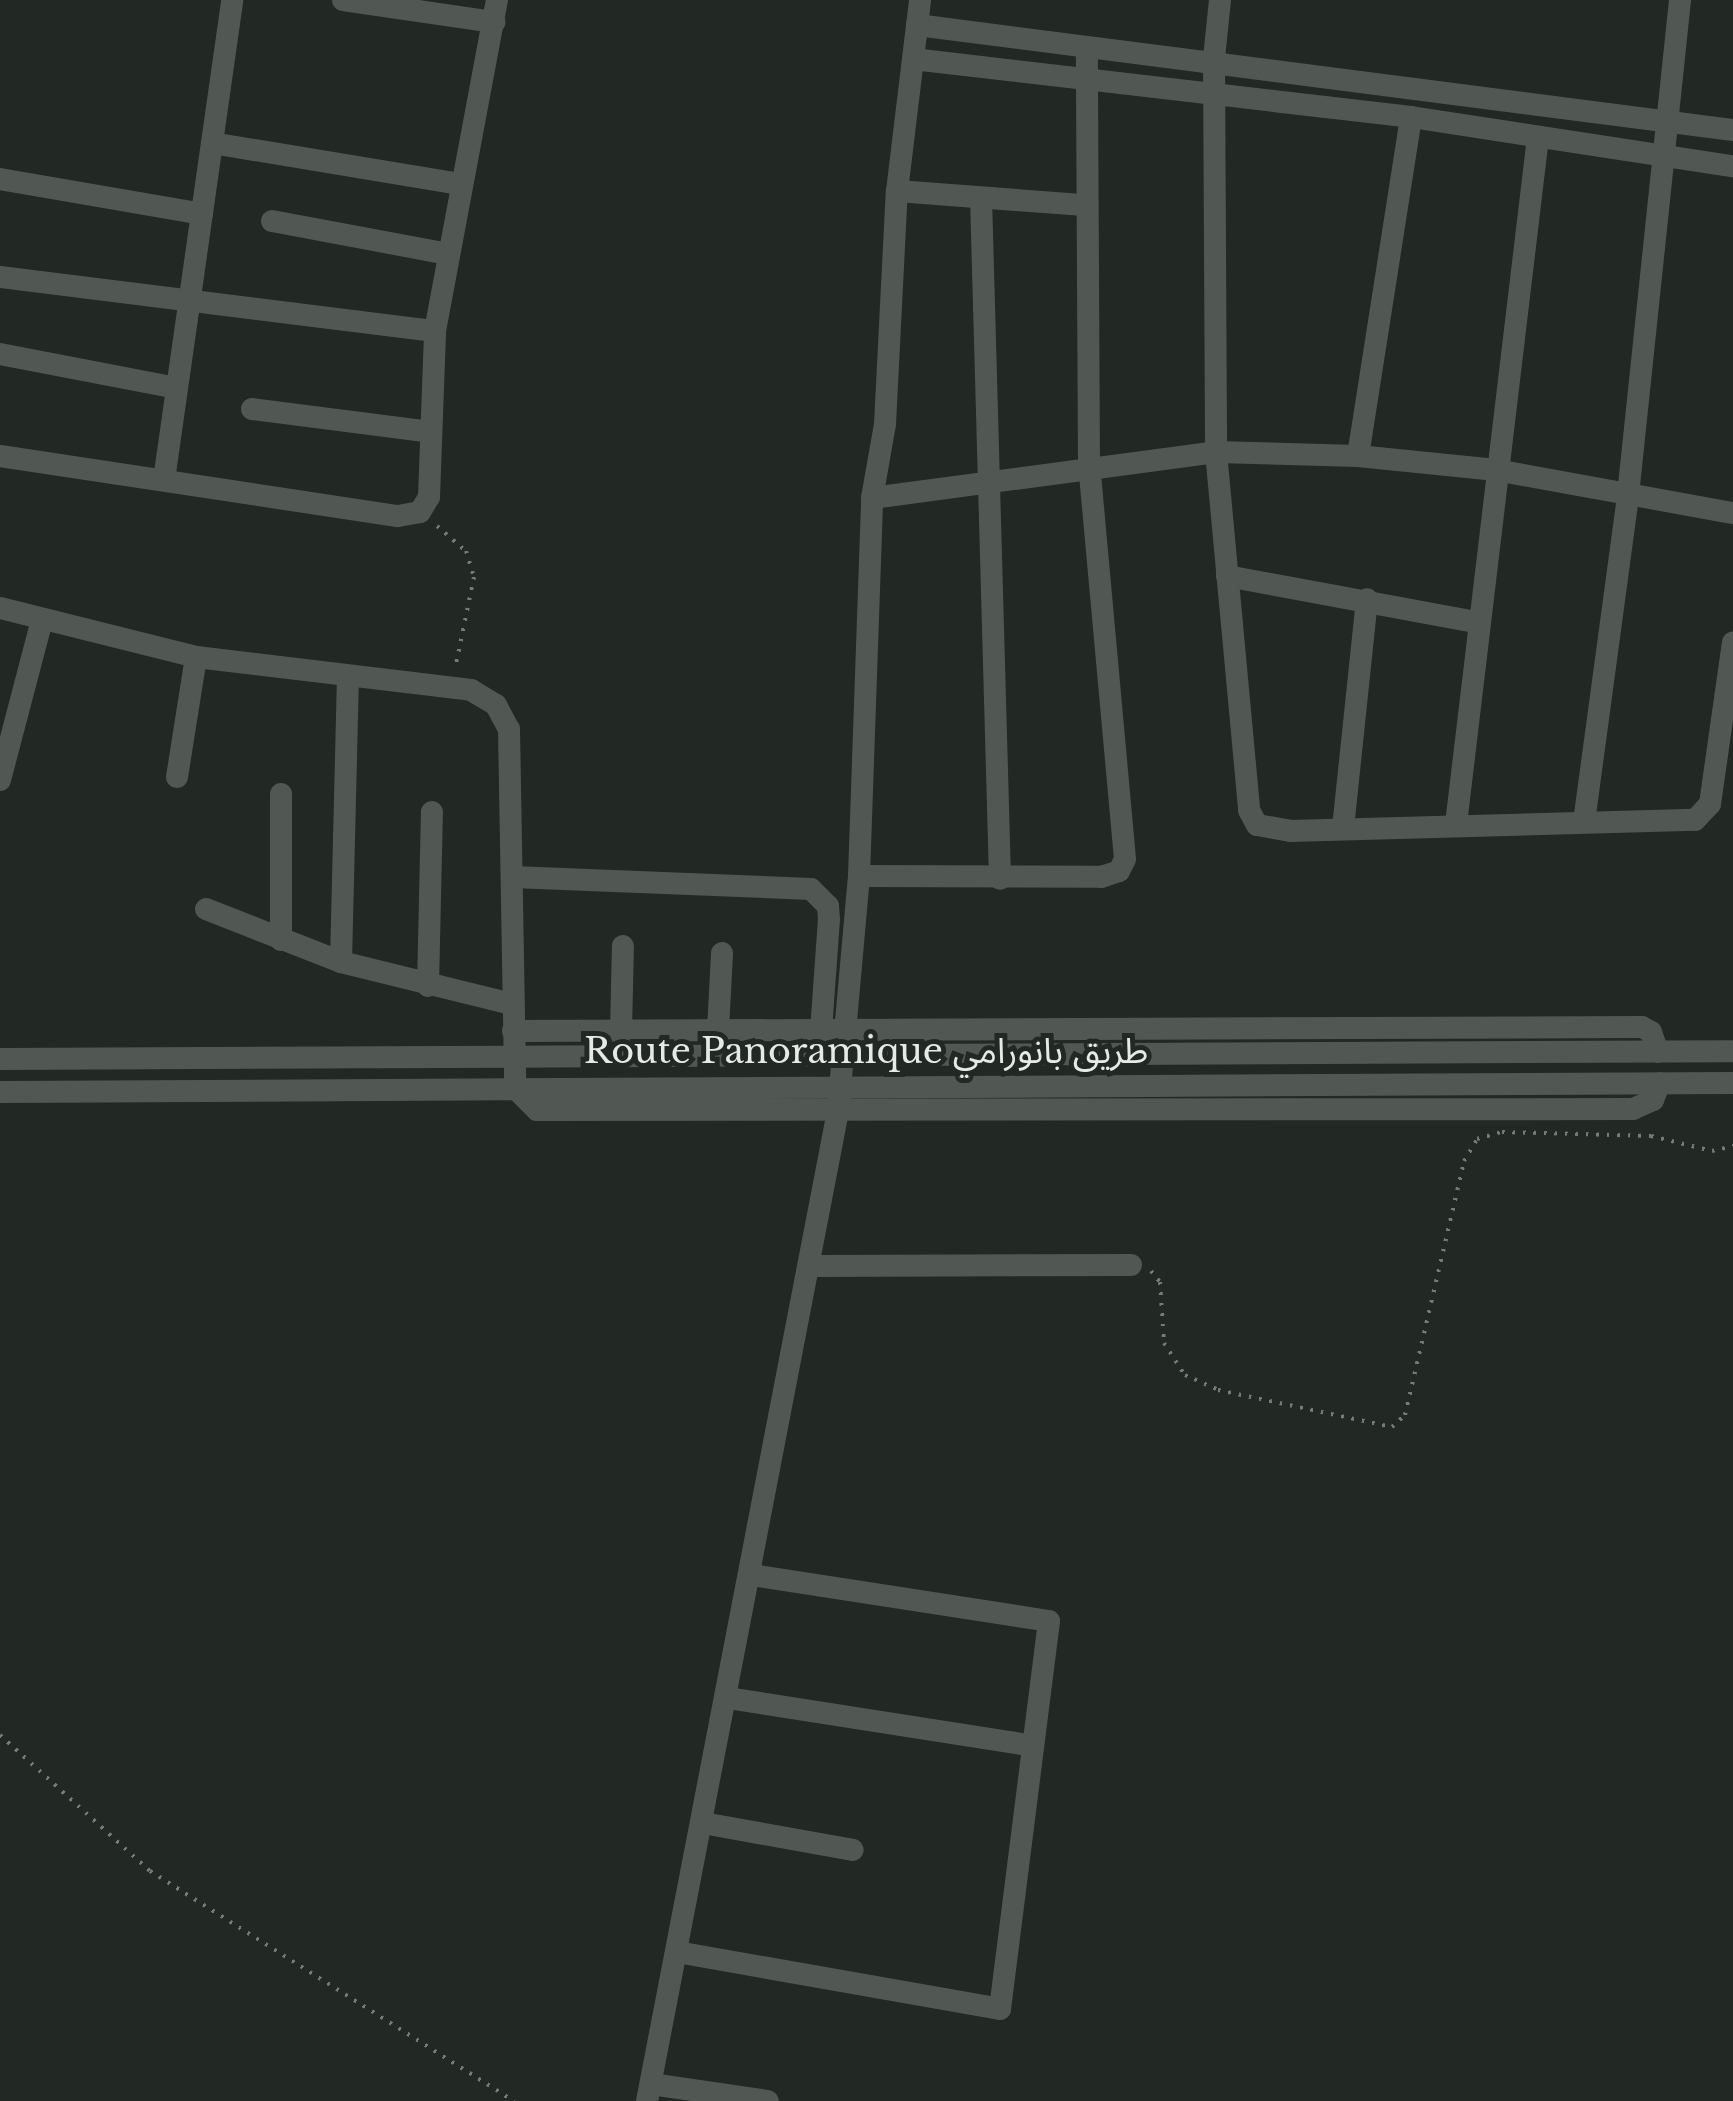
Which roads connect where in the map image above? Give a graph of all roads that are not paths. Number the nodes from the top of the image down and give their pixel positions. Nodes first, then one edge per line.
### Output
1 (232, 0) edge
2 (342, 0) edge
3 (920, 0) edge
4 (1220, 0) edge
5 (1680, 0) edge
6 (496, 11) edge
7 (917, 24) junction
8 (1087, 46) junction
9 (913, 58) junction
10 (1214, 58) junction
11 (1086, 80) junction
12 (1218, 96) junction
13 (1411, 117) junction
14 (1668, 117) junction
15 (1733, 130) edge
16 (1538, 137) junction
17 (212, 143) junction
18 (1664, 153) junction
19 (1733, 166) edge
20 (0, 180) edge
21 (461, 184) junction
22 (897, 191) junction
23 (981, 198) junction
24 (1084, 205) junction
25 (202, 214) junction
26 (272, 221) dead end
27 (449, 254) junction
28 (0, 278) edge
29 (189, 305) junction
30 (435, 331) junction
31 (0, 354) edge
32 (177, 388) junction
33 (252, 409) dead end
34 (430, 432) junction
35 (1216, 452) junction
36 (0, 456) edge
37 (1358, 456) junction
38 (1089, 466) junction
39 (1496, 470) junction
40 (990, 478) junction
41 (164, 480) junction
42 (1628, 495) junction
43 (872, 498) junction
44 (1733, 513) edge
45 (1227, 576) junction
46 (1367, 599) junction
47 (0, 608) edge
48 (42, 620) junction
49 (1475, 622) junction
50 (1733, 643) edge
51 (196, 656) junction
52 (348, 678) junction
53 (177, 776) dead end
54 (0, 780) edge
55 (281, 794) dead end
56 (432, 812) dead end
57 (1584, 822) junction
58 (1456, 824) junction
59 (1343, 828) junction
60 (859, 876) junction
61 (512, 877) junction
62 (1000, 879) junction
63 (206, 910) dead end
64 (281, 940) junction
65 (623, 946) dead end
66 (722, 953) dead end
67 (341, 962) junction
68 (428, 986) junction
69 (512, 1004) junction
70 (718, 1030) junction
71 (821, 1030) junction
72 (848, 1030) junction
73 (513, 1031) junction
74 (620, 1031) junction
75 (1724, 1051) edge
76 (1658, 1052) junction
77 (513, 1056) junction
78 (819, 1056) junction
79 (845, 1056) junction
80 (0, 1060) edge
81 (1660, 1083) junction
82 (1724, 1083) edge
83 (816, 1086) junction
84 (841, 1086) junction
85 (515, 1088) junction
86 (0, 1092) edge
87 (826, 1111) junction
88 (1131, 1265) road end
89 (811, 1266) junction
90 (750, 1575) junction
91 (728, 1698) junction
92 (1033, 1746) junction
93 (703, 1823) junction
94 (853, 1850) dead end
95 (677, 1952) junction
96 (649, 2092) edge
97 (768, 2101) edge

1 - 17 street
2 - 6 street
3 - 7 street
4 - 10 street
5 - 14 street
6 - 21 street
7 - 8 street
7 - 9 street
8 - 10 street
8 - 11 street
9 - 11 street
9 - 22 street
10 - 12 street
10 - 14 street
11 - 12 street
11 - 24 street
12 - 13 street
12 - 35 street
13 - 16 street
13 - 37 street
14 - 15 street
14 - 18 street
16 - 18 street
16 - 39 street
17 - 21 street
17 - 25 street
18 - 19 street
18 - 42 street
20 - 25 street
21 - 27 street
22 - 23 street
22 - 43 street
23 - 24 street
23 - 40 street
24 - 38 street
25 - 29 street
26 - 27 street
27 - 30 street
28 - 29 street
29 - 30 street
29 - 32 street
30 - 34 street
31 - 32 street
32 - 41 street
33 - 34 street
34 - 41 street
35 - 37 street
35 - 38 street
35 - 45 street
36 - 41 street
37 - 39 street
38 - 40 street
38 - 62 street
39 - 42 street
39 - 49 street
40 - 43 street
40 - 62 street
42 - 44 street
42 - 57 street
43 - 60 street
45 - 46 street
45 - 59 street
46 - 49 street
46 - 59 street
47 - 48 street
48 - 51 street
48 - 54 street
49 - 58 street
50 - 57 street
51 - 52 street
51 - 53 street
52 - 61 street
52 - 67 street
55 - 64 street
56 - 68 street
57 - 58 street
58 - 59 street
60 - 62 street
60 - 72 street
61 - 69 street
61 - 71 street
63 - 64 street
64 - 67 street
65 - 74 street
66 - 70 street
67 - 68 street
68 - 69 street
69 - 73 street
70 - 71 street
70 - 74 street
71 - 72 street
71 - 78 street
72 - 76 street
72 - 79 street
73 - 74 street
73 - 77 street
75 - 76 street, Route Panoramique طريق بانورامي
75 - 82 street
76 - 79 street, Route Panoramique طريق بانورامي
77 - 78 street, Route Panoramique طريق بانورامي
77 - 80 street, Route Panoramique طريق بانورامي
77 - 85 street
78 - 79 street, Route Panoramique طريق بانورامي
78 - 83 street
79 - 84 street
81 - 82 street, Route Panoramique طريق بانورامي
81 - 84 street, Route Panoramique طريق بانورامي
81 - 87 street
83 - 84 street, Route Panoramique طريق بانورامي
83 - 85 street, Route Panoramique طريق بانورامي
83 - 87 street
84 - 87 street
85 - 86 street, Route Panoramique طريق بانورامي
85 - 87 street
87 - 89 street
88 - 89 street
89 - 90 street
90 - 91 street
90 - 92 street
91 - 92 street
91 - 93 street
92 - 95 street
93 - 94 street
93 - 95 street
95 - 96 street
96 - 97 street

